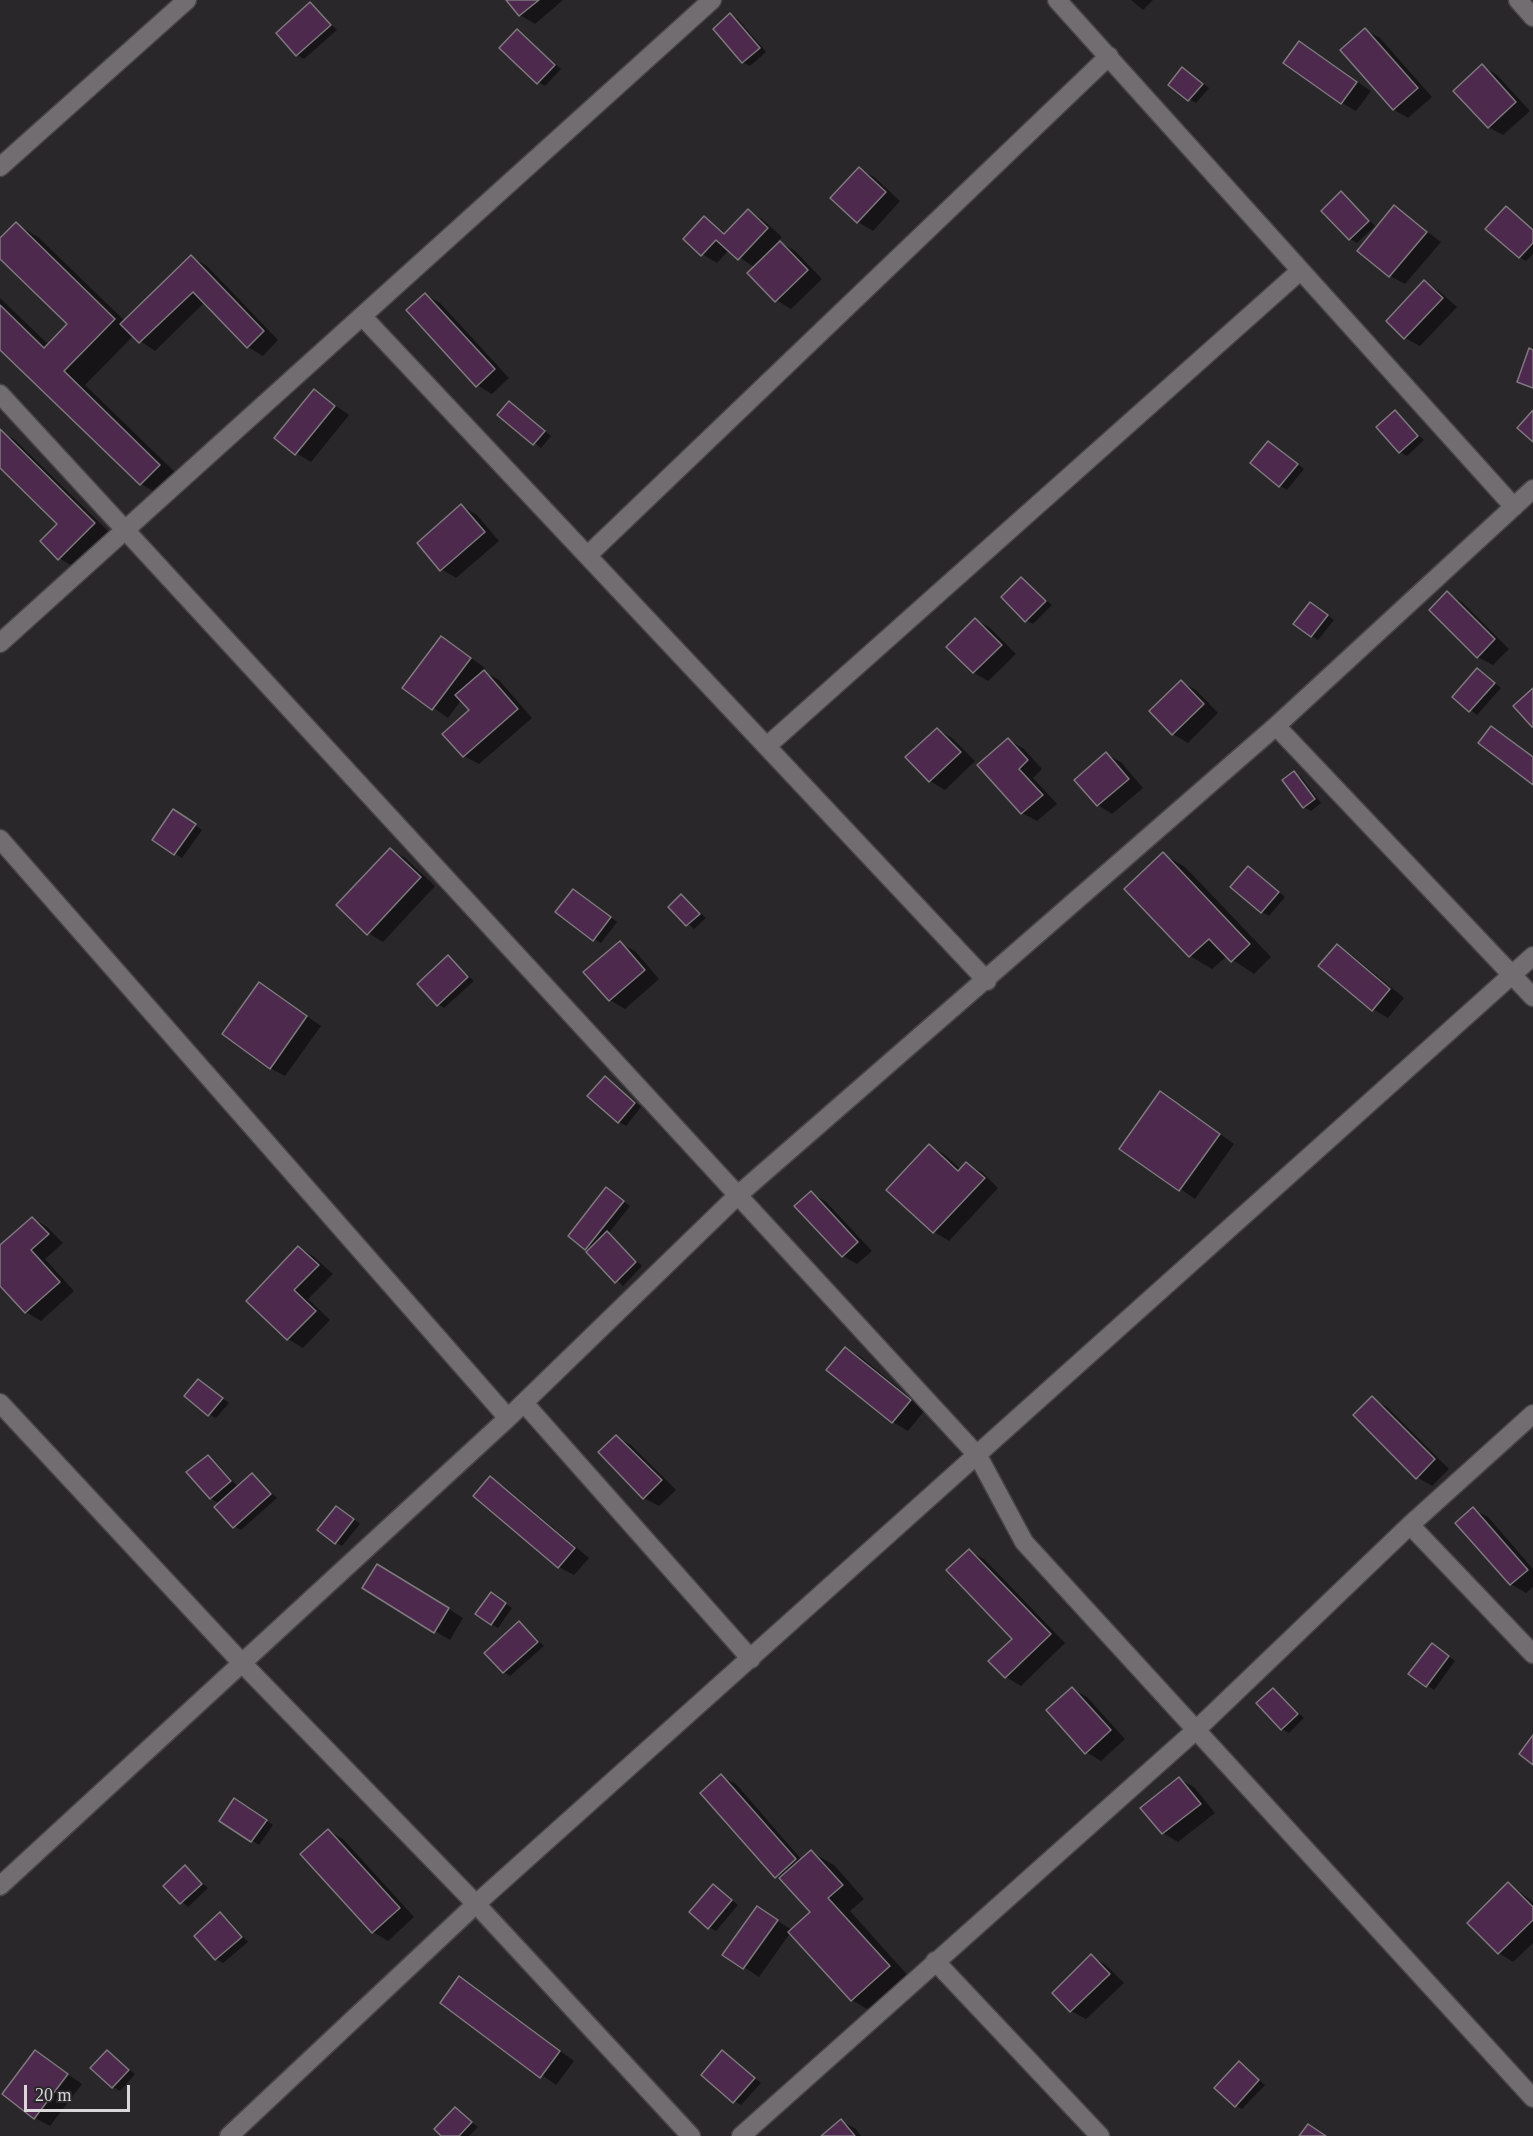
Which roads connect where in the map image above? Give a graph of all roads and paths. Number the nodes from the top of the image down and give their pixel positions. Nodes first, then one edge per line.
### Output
1 (187, 0) edge
2 (712, 0) edge
3 (1057, 0) edge
4 (1518, 0) edge
5 (1533, 17) edge
6 (1109, 56) junction
7 (0, 167) edge
8 (1300, 271) junction
9 (362, 316) junction
10 (0, 394) edge
11 (1533, 489) edge
12 (1514, 507) junction
13 (125, 530) junction
14 (588, 555) junction
15 (0, 644) edge
16 (1276, 726) junction
17 (767, 746) junction
18 (0, 839) edge
19 (1533, 956) edge
20 (1512, 973) junction
21 (987, 981) junction
22 (1533, 997) edge
23 (738, 1195) junction
24 (0, 1403) edge
25 (524, 1403) junction
26 (1533, 1414) edge
27 (508, 1418) junction
28 (978, 1456) junction
29 (1410, 1525) junction
30 (1533, 1654) edge
31 (751, 1659) junction
32 (242, 1663) junction
33 (1196, 1730) junction
34 (0, 1886) edge
35 (476, 1904) junction
36 (935, 1960) junction
37 (1533, 2098) edge
38 (229, 2136) edge
39 (691, 2136) edge
40 (741, 2136) edge
41 (1100, 2136) edge

1 - 7 street
2 - 9 street
3 - 6 street
4 - 5 street
6 - 8 street
6 - 14 street
8 - 12 street
8 - 17 street
9 - 13 street
9 - 14 street
10 - 13 street
11 - 12 street
12 - 16 street
13 - 15 street
13 - 23 street
14 - 17 street
16 - 20 street
16 - 21 street
17 - 21 street
18 - 27 street
19 - 20 street
20 - 22 street
20 - 28 street
21 - 23 street
23 - 25 street
23 - 28 street
24 - 32 street
25 - 27 street
25 - 31 street
26 - 29 street
27 - 32 street
28 - 31 street
28 - 33 street
29 - 30 street
29 - 33 street
31 - 35 street
32 - 34 street
32 - 35 street
33 - 36 street
33 - 37 street
35 - 38 street
35 - 39 street
36 - 40 street
36 - 41 street

